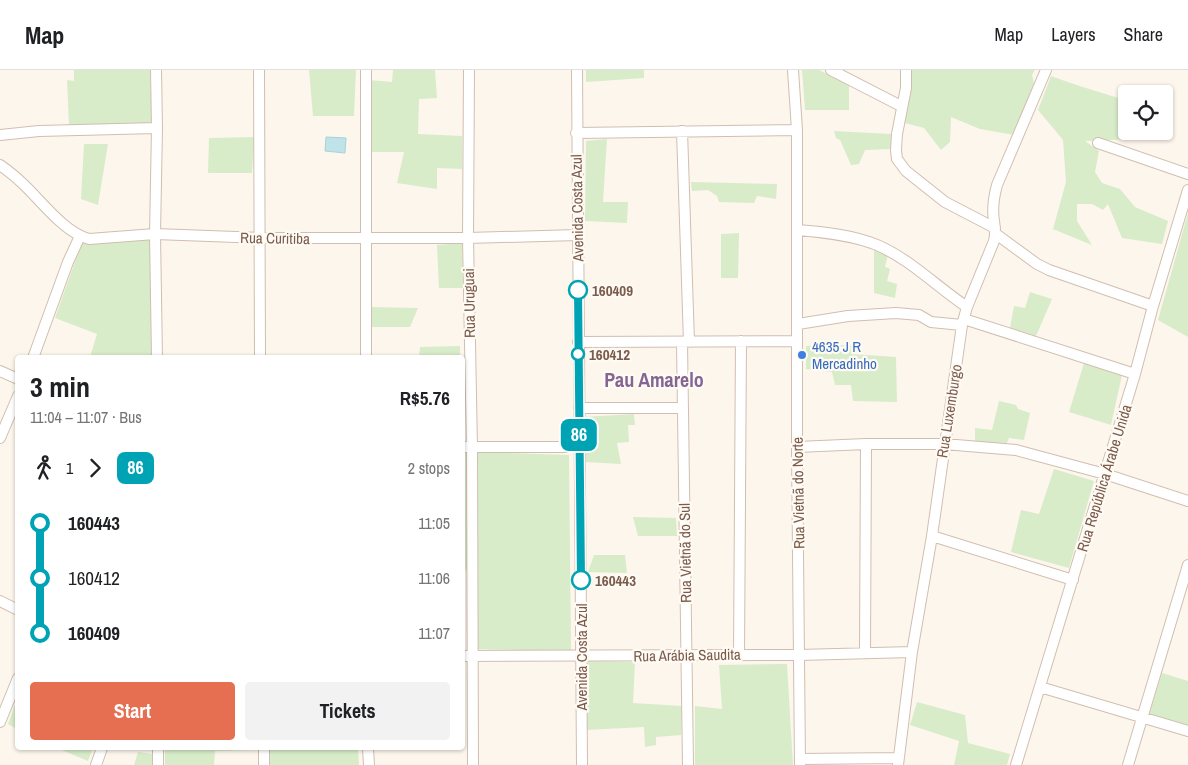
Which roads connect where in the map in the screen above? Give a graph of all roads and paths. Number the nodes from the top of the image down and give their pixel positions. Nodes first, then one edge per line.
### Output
1 (156, 70) edge
2 (259, 70) edge
3 (366, 70) edge
4 (469, 70) edge
5 (577, 70) edge
6 (793, 70) edge
7 (831, 70) edge
8 (906, 70) edge
9 (1046, 70) edge
10 (903, 98) junction
11 (157, 128) junction
12 (797, 130) junction
13 (682, 131) junction
14 (576, 133) junction
15 (0, 135) edge
16 (1098, 143) dead end
17 (0, 165) edge
18 (1188, 174) edge
19 (1188, 190) edge
20 (797, 226) junction
21 (995, 231) junction
22 (155, 234) junction
23 (578, 235) junction
24 (80, 236) junction
25 (260, 238) junction
26 (366, 238) junction
27 (468, 238) junction
28 (1153, 306) junction
29 (967, 307) junction
30 (963, 322) junction
31 (798, 324) junction
32 (741, 341) junction
33 (797, 341) junction
34 (578, 342) junction
35 (685, 342) junction
36 (34, 355) edge
37 (157, 355) edge
38 (260, 355) edge
39 (366, 355) edge
40 (0, 370) edge
41 (1135, 374) junction
42 (15, 378) edge
43 (15, 403) edge
44 (579, 408) junction
45 (682, 408) junction
46 (0, 438) edge
47 (866, 444) junction
48 (944, 444) junction
49 (797, 446) junction
50 (579, 447) junction
51 (467, 448) edge
52 (1105, 474) junction
53 (1188, 501) edge
54 (932, 536) junction
55 (1188, 565) edge
56 (1073, 580) junction
57 (0, 601) edge
58 (15, 608) edge
59 (912, 652) junction
60 (865, 653) junction
61 (739, 655) junction
62 (798, 655) junction
63 (467, 656) edge
64 (582, 656) junction
65 (686, 656) junction
66 (15, 685) edge
67 (1040, 687) junction
68 (1143, 718) junction
69 (0, 722) edge
70 (1188, 731) edge
71 (101, 750) edge
72 (158, 750) edge
73 (264, 750) edge
74 (368, 750) edge
75 (898, 761) edge
76 (800, 762) edge
77 (96, 765) edge
78 (158, 765) edge
79 (264, 765) edge
80 (369, 765) edge
81 (473, 765) edge
82 (582, 765) edge
83 (688, 765) edge
84 (1016, 765) edge
85 (1128, 765) edge

1 - 11 street
2 - 25 street
3 - 26 street
4 - 27 street, Rua Uruguai
5 - 14 street, Avenida Costa Azul
6 - 12 street, Rua Vietnã do Norte
7 - 10 street
8 - 10 street
9 - 21 street, Rua Luxemburgo
10 - 21 street
11 - 15 street
11 - 22 street
12 - 13 street
12 - 20 street, Rua Vietnã do Norte
13 - 14 street
13 - 35 street, Rua Vietnã do Sul
14 - 23 street, Avenida Costa Azul
16 - 18 street
17 - 24 street
19 - 28 street, Rua República Árabe Unida
20 - 29 street
20 - 31 street, Rua Vietnã do Norte
21 - 28 street
21 - 29 street, Rua Luxemburgo
22 - 24 street, Rua Curitiba
22 - 25 street, Rua Curitiba
22 - 37 street
23 - 27 street, Rua Curitiba
23 - 34 street, Avenida Costa Azul
24 - 36 street
25 - 26 street, Rua Curitiba
25 - 38 street
26 - 27 street, Rua Curitiba
26 - 39 street
27 - 51 street, Rua Uruguai
28 - 41 street, Rua República Árabe Unida
29 - 30 street, Rua Luxemburgo
30 - 31 street
30 - 41 street
30 - 48 street, Rua Luxemburgo
31 - 33 street, Rua Vietnã do Norte
32 - 33 street
32 - 35 street
32 - 61 street
33 - 49 street, Rua Vietnã do Norte
34 - 35 street
34 - 44 street, Avenida Costa Azul
35 - 45 street, Rua Vietnã do Sul
40 - 42 street
41 - 52 street, Rua República Árabe Unida
43 - 46 street
44 - 45 street
44 - 50 street, Avenida Costa Azul
45 - 65 street, Rua Vietnã do Sul
47 - 48 street
47 - 49 street
47 - 60 street
48 - 52 street
48 - 54 street, Rua Luxemburgo
49 - 62 street, Rua Vietnã do Norte
50 - 51 street
50 - 64 street, Avenida Costa Azul
51 - 63 street, Rua Uruguai
52 - 53 street
52 - 56 street, Rua República Árabe Unida
54 - 56 street
54 - 59 street, Rua Luxemburgo
55 - 68 street
56 - 67 street, Rua República Árabe Unida
57 - 58 street
59 - 60 street, Rua Arábia Saudita
59 - 75 street, Rua Luxemburgo
60 - 62 street, Rua Arábia Saudita
61 - 62 street, Rua Arábia Saudita
61 - 65 street, Rua Arábia Saudita
62 - 76 street, Rua Vietnã do Norte
63 - 64 street, Rua Arábia Saudita
63 - 81 street, Rua Uruguai
64 - 65 street, Rua Arábia Saudita
64 - 82 street, Avenida Costa Azul
65 - 83 street, Rua Vietnã do Sul
66 - 69 street
67 - 68 street
67 - 84 street, Rua República Árabe Unida
68 - 70 street
68 - 85 street
71 - 77 street
72 - 78 street
73 - 79 street
74 - 80 street
75 - 76 street

